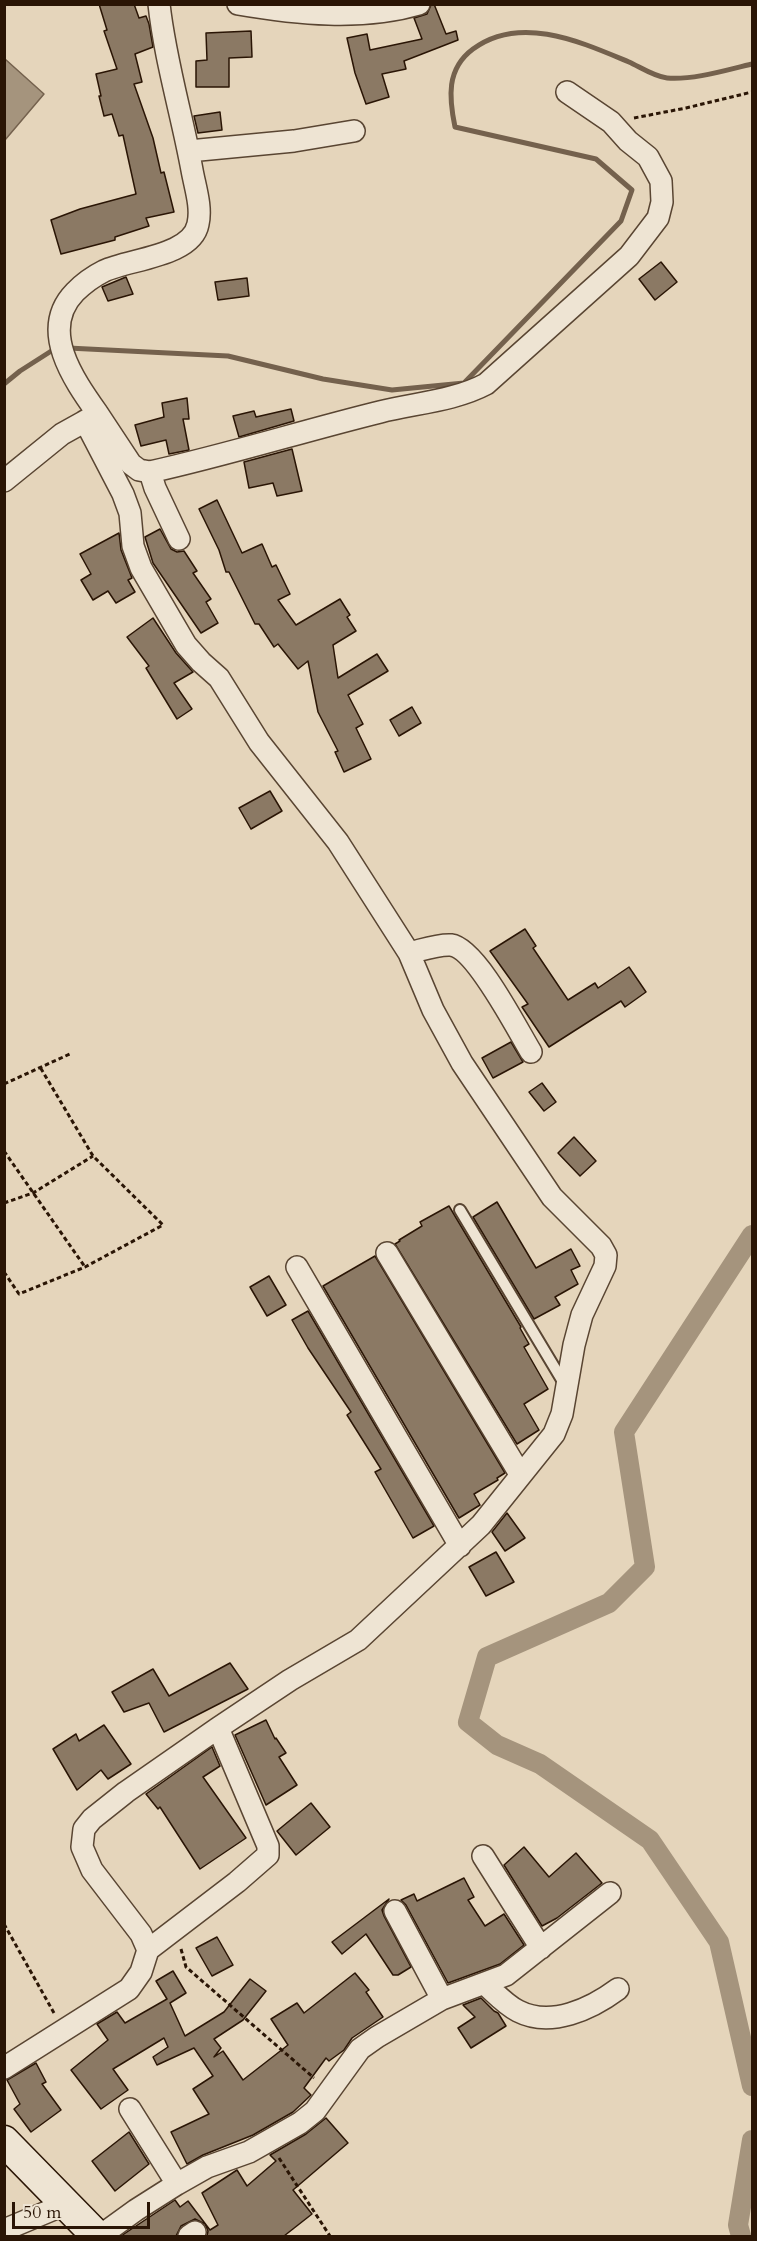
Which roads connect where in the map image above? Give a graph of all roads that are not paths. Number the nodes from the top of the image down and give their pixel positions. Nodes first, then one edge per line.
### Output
1 (159, 4) edge
2 (238, 4) edge
3 (419, 4) edge
4 (567, 92) dead end
5 (354, 131) dead end
6 (189, 151) junction
7 (91, 418) junction
8 (152, 480) junction
9 (4, 481) edge
10 (179, 539) dead end
11 (409, 952) junction
12 (531, 1052) dead end
13 (460, 1210) dead end
14 (387, 1253) dead end
15 (297, 1267) dead end
16 (567, 1388) junction
17 (520, 1474) junction
18 (460, 1546) junction
19 (218, 1728) junction
20 (483, 1856) dead end
21 (610, 1893) dead end
22 (395, 1911) dead end
23 (540, 1948) junction
24 (148, 1950) junction
25 (485, 1984) junction
26 (618, 1989) dead end
27 (442, 1999) junction
28 (4, 2068) edge
29 (130, 2109) dead end
30 (4, 2141) edge
31 (177, 2184) junction
32 (66, 2204) junction
33 (4, 2230) edge
34 (98, 2236) edge

1 - 6 street
2 - 3 street
4 - 8 street
5 - 6 street
6 - 7 street
7 - 8 street
7 - 9 street
7 - 11 street
8 - 10 street
11 - 12 street
11 - 16 street
13 - 16 lane
14 - 17 street
15 - 18 street
16 - 17 street
17 - 18 street
18 - 19 street
19 - 24 street
19 - 24 street
20 - 23 street
21 - 23 street
22 - 27 street
23 - 25 street
24 - 28 street
25 - 26 street
25 - 27 street
27 - 31 street
29 - 31 street
30 - 32 main road
31 - 34 street
32 - 33 street
32 - 34 main road

